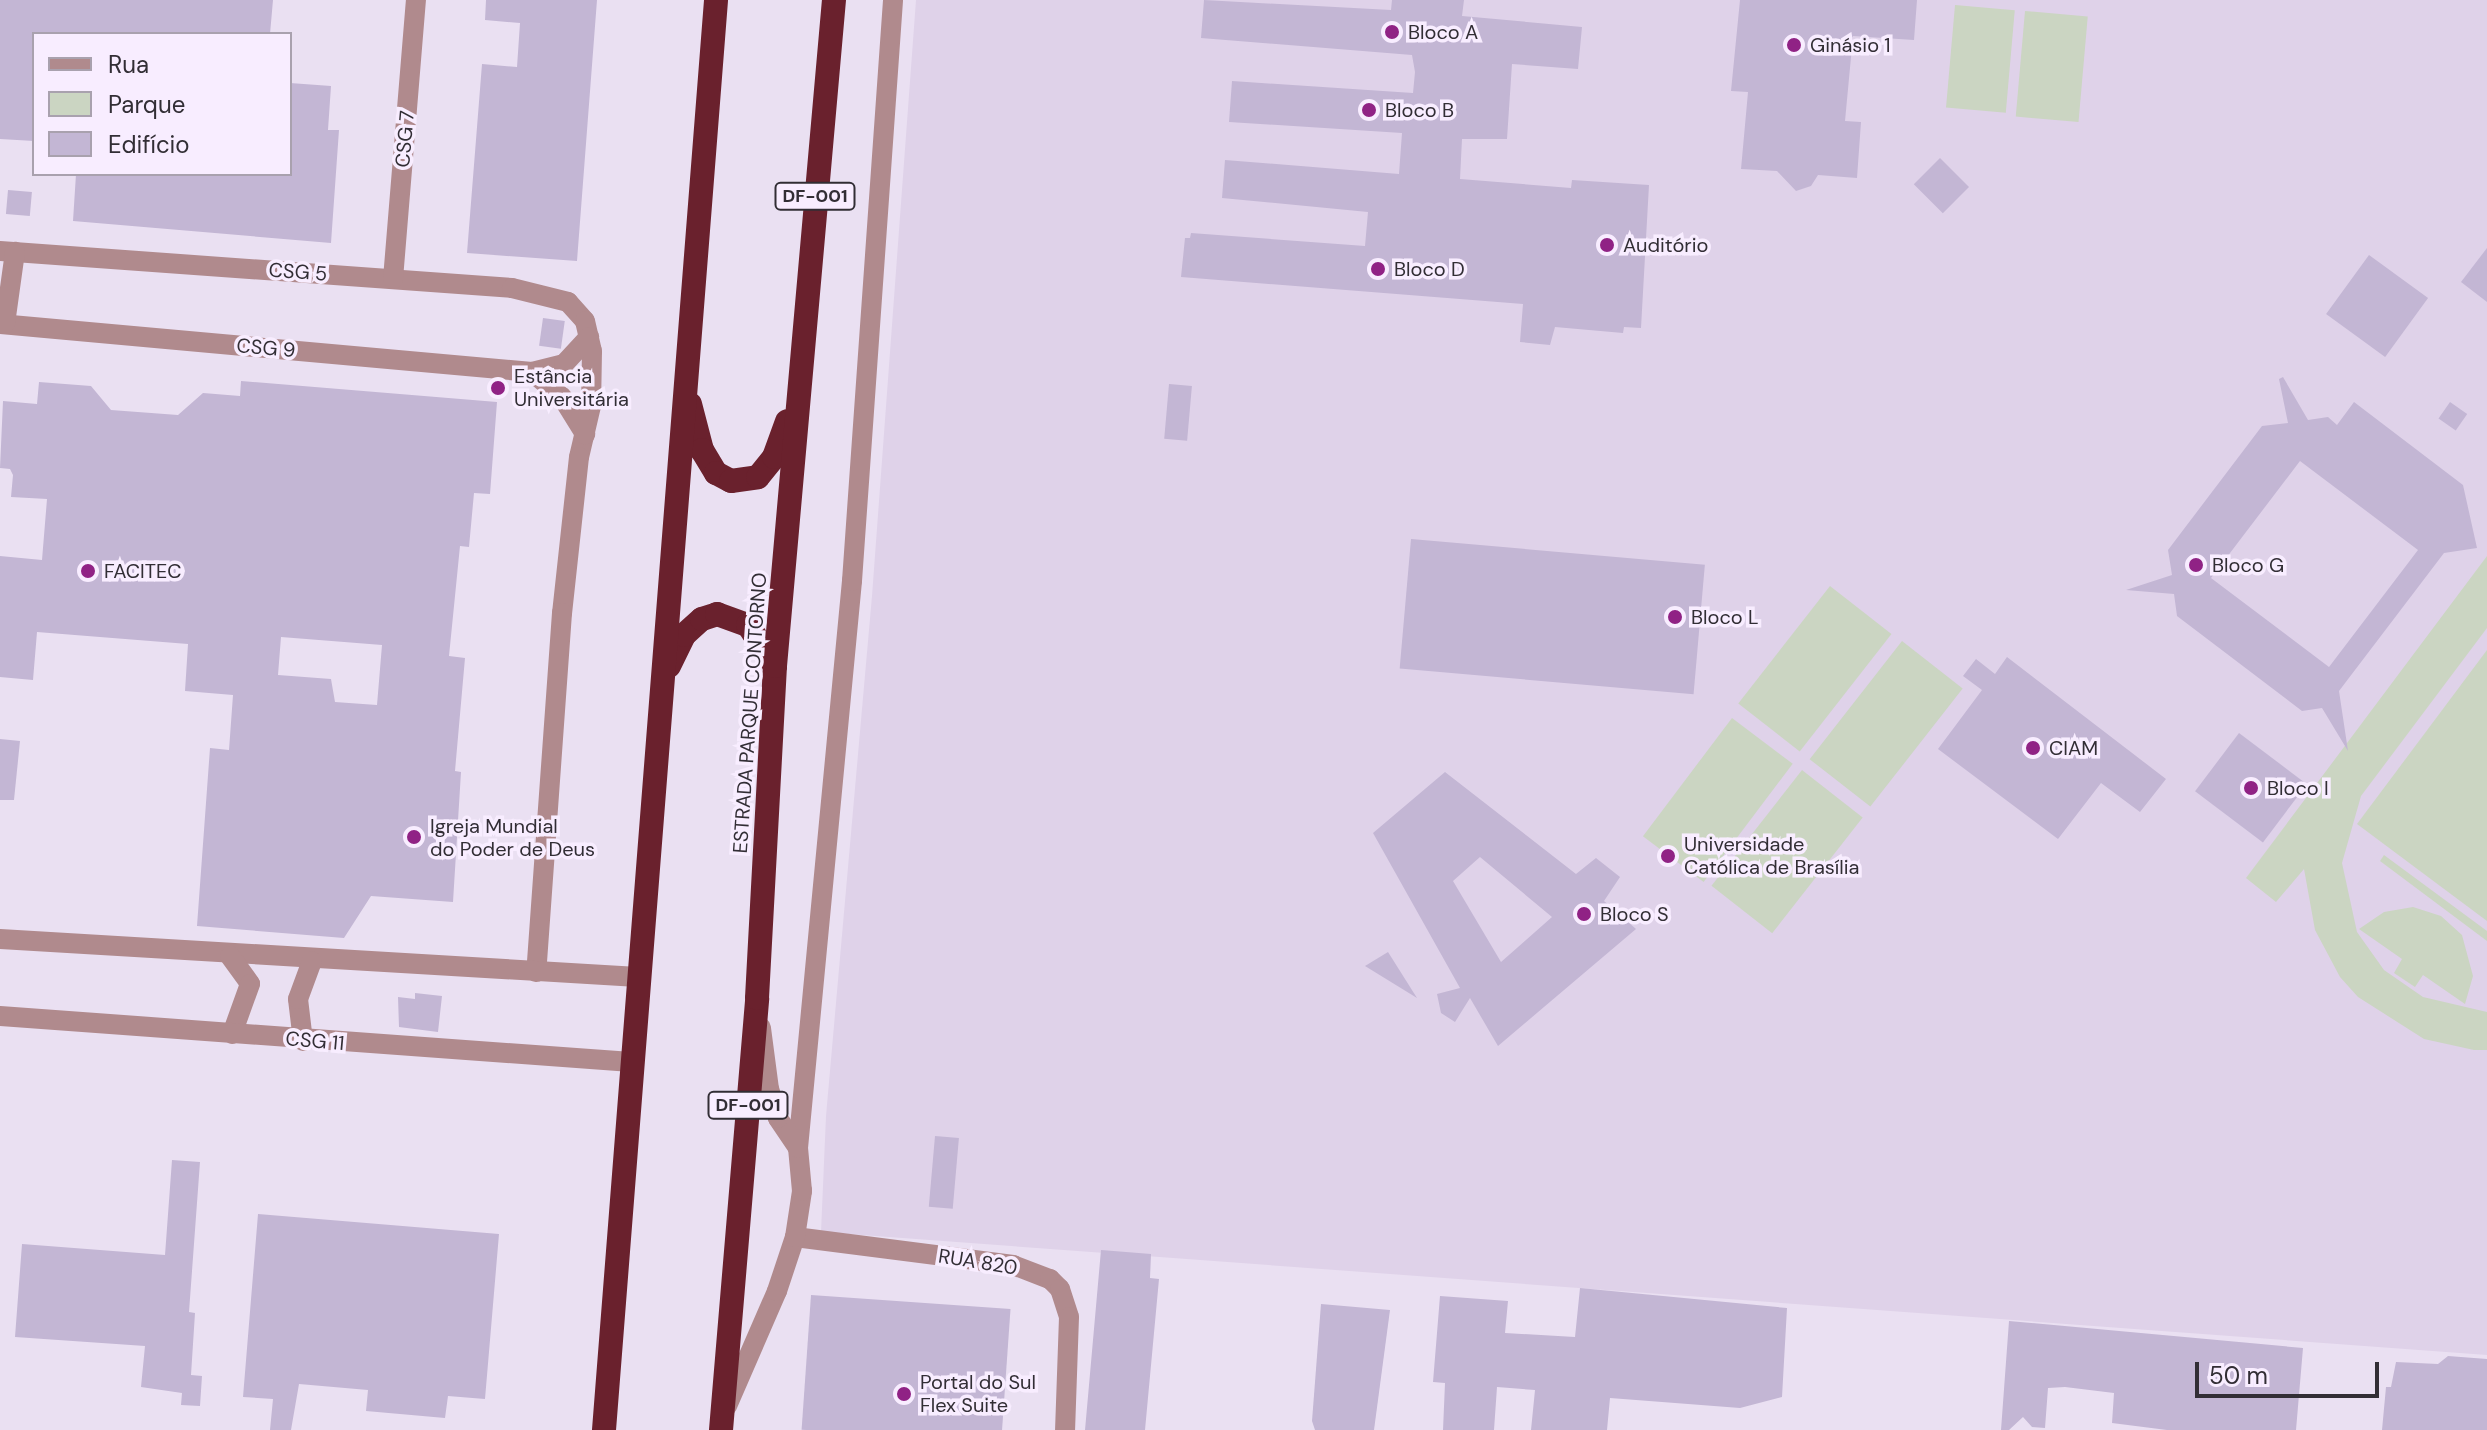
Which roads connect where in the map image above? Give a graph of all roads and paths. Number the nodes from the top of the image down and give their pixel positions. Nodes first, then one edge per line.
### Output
1 (416, 0) edge
2 (716, 0) edge
3 (834, 0) edge
4 (893, 0) edge
5 (8, 252) edge
6 (393, 279) junction
7 (3, 324) edge
8 (587, 329) junction
9 (532, 372) junction
10 (685, 386) junction
11 (797, 392) junction
12 (586, 428) junction
13 (775, 666) junction
14 (663, 680) junction
15 (0, 939) edge
16 (230, 956) junction
17 (312, 961) junction
18 (536, 972) junction
19 (638, 977) junction
20 (757, 998) junction
21 (0, 1016) edge
22 (232, 1034) junction
23 (303, 1041) junction
24 (631, 1062) junction
25 (798, 1148) junction
26 (795, 1237) junction
27 (722, 1423) edge
28 (604, 1430) edge
29 (1065, 1430) edge

1 - 6 street, CSG 7
2 - 10 highway
3 - 11 highway, ESTRADA PARQUE CONTORNO / DF-001
4 - 25 street
5 - 6 street, CSG 5
5 - 7 street
6 - 8 street, CSG 5
7 - 9 street, CSG 9
8 - 9 street, CSG 9
8 - 12 street
9 - 12 street
10 - 11 highway
10 - 14 highway
11 - 13 highway, ESTRADA PARQUE CONTORNO / DF-001
12 - 18 street
13 - 14 highway
13 - 20 highway, ESTRADA PARQUE CONTORNO / DF-001
14 - 19 highway
15 - 16 street
16 - 17 street
16 - 22 street
17 - 18 street
17 - 23 street
18 - 19 street
19 - 24 highway
20 - 25 street
20 - 27 highway, ESTRADA PARQUE CONTORNO / DF-001
21 - 22 street, CSG 11
22 - 23 street, CSG 11
23 - 24 street, CSG 11
24 - 28 highway
25 - 26 street
26 - 27 street
26 - 29 street, RUA 820

